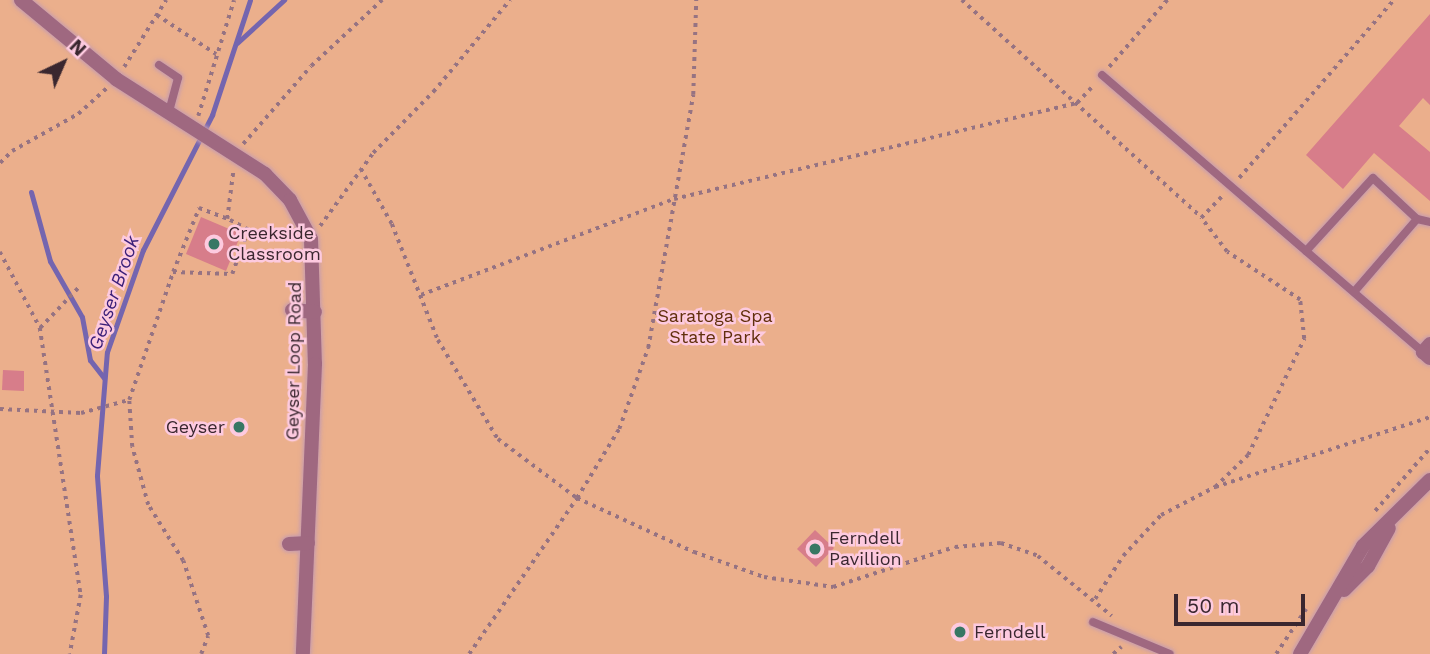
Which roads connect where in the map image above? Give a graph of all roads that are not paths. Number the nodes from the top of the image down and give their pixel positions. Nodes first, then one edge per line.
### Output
1 (21, 0) edge
2 (159, 65) dead end
3 (1102, 75) dead end
4 (169, 112) junction
5 (1417, 219) junction
6 (1430, 222) edge
7 (1306, 251) junction
8 (1354, 292) junction
9 (292, 310) dead end
10 (315, 312) junction
11 (1428, 351) edge
12 (1430, 480) edge
13 (289, 544) dead end
14 (308, 544) junction
15 (1093, 622) dead end
16 (303, 654) edge
17 (1170, 654) edge
18 (1300, 654) edge

1 - 4 street, Geyser Loop Road
2 - 4 lane
3 - 7 lane
4 - 10 street, Geyser Loop Road
5 - 6 lane
5 - 7 lane
5 - 8 lane
7 - 8 lane
8 - 11 lane
9 - 10 street
10 - 14 street, Geyser Loop Road
12 - 18 street
13 - 14 street
14 - 16 street, Geyser Loop Road
15 - 17 lane

